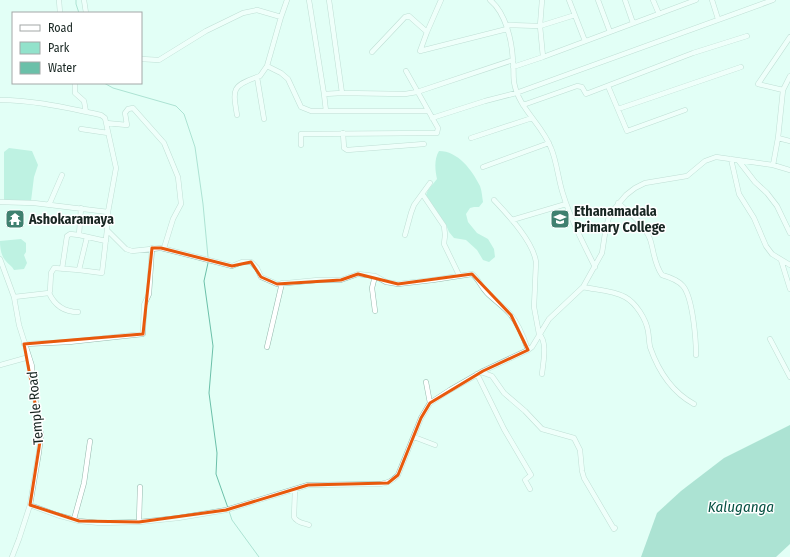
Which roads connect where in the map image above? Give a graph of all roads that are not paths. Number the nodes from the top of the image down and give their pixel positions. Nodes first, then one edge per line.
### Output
1 (59, 0) edge
2 (84, 0) edge
3 (287, 0) edge
4 (309, 0) edge
5 (329, 0) edge
6 (441, 0) edge
7 (490, 0) edge
8 (542, 0) edge
9 (569, 0) edge
10 (598, 0) edge
11 (625, 0) edge
12 (653, 0) edge
13 (680, 0) edge
14 (696, 0) edge
15 (712, 0) edge
16 (773, 0) edge
17 (682, 6) junction
18 (60, 12) edge
19 (86, 12) edge
20 (659, 14) junction
21 (575, 15) junction
22 (281, 17) junction
23 (718, 19) junction
24 (633, 23) junction
25 (540, 26) junction
26 (506, 27) junction
27 (427, 32) junction
28 (610, 32) junction
29 (747, 36) dead end
30 (790, 37) edge
31 (585, 41) junction
32 (372, 52) dead end
33 (543, 57) junction
34 (142, 59) edge
35 (513, 60) junction
36 (267, 66) junction
37 (513, 67) junction
38 (741, 67) dead end
39 (406, 71) dead end
40 (790, 76) edge
41 (257, 77) junction
42 (75, 84) edge
43 (608, 86) junction
44 (783, 90) junction
45 (342, 92) junction
46 (417, 92) junction
47 (516, 93) junction
48 (324, 94) junction
49 (0, 100) edge
50 (523, 105) junction
51 (618, 109) junction
52 (427, 110) junction
53 (685, 110) dead end
54 (326, 111) junction
55 (86, 112) junction
56 (237, 115) dead end
57 (432, 118) junction
58 (532, 118) junction
59 (264, 119) dead end
60 (106, 123) junction
61 (81, 129) dead end
62 (108, 133) junction
63 (343, 133) junction
64 (471, 138) dead end
65 (778, 138) junction
66 (790, 141) edge
67 (549, 143) junction
68 (424, 144) dead end
69 (301, 145) dead end
70 (731, 159) junction
71 (738, 160) junction
72 (773, 165) junction
73 (483, 167) dead end
74 (790, 170) edge
75 (62, 175) dead end
76 (430, 183) dead end
77 (422, 195) junction
78 (494, 200) dead end
79 (0, 202) edge
80 (618, 203) junction
81 (50, 204) junction
82 (566, 204) junction
83 (81, 208) junction
84 (108, 212) junction
85 (512, 220) junction
86 (107, 230) junction
87 (79, 234) junction
88 (790, 234) edge
89 (405, 235) dead end
90 (87, 237) junction
91 (106, 241) junction
92 (152, 248) junction
93 (164, 248) junction
94 (0, 259) edge
95 (781, 260) junction
96 (790, 265) edge
97 (595, 266) junction
98 (62, 269) junction
99 (79, 270) junction
100 (459, 275) junction
101 (375, 276) junction
102 (282, 283) junction
103 (583, 287) junction
104 (790, 289) edge
105 (49, 293) junction
106 (14, 297) junction
107 (375, 311) dead end
108 (78, 312) dead end
109 (539, 334) junction
110 (770, 339) dead end
111 (24, 344) junction
112 (267, 347) dead end
113 (528, 350) junction
114 (696, 356) dead end
115 (29, 357) junction
116 (0, 365) edge
117 (479, 373) junction
118 (542, 374) dead end
119 (790, 377) edge
120 (426, 382) dead end
121 (430, 403) junction
122 (694, 404) dead end
123 (414, 437) junction
124 (90, 441) dead end
125 (435, 445) dead end
126 (140, 487) dead end
127 (294, 489) junction
128 (530, 489) dead end
129 (30, 505) junction
130 (74, 519) junction
131 (139, 522) junction
132 (309, 525) dead end
133 (615, 528) dead end
134 (12, 557) edge

1 - 18 street
2 - 19 street
3 - 22 street
4 - 48 street
5 - 45 street
6 - 27 street
7 - 26 street
8 - 25 street
9 - 21 street
10 - 28 street
11 - 24 street
12 - 20 street
13 - 17 street
14 - 17 street
15 - 23 street
16 - 23 street
17 - 20 street
20 - 24 street
21 - 25 street
21 - 31 street
22 - 34 street
22 - 36 street
23 - 47 street
24 - 28 street
25 - 26 street
25 - 33 street
26 - 27 street
26 - 35 street
27 - 32 street
28 - 31 street
29 - 43 street
30 - 44 street
31 - 33 street
33 - 37 street
35 - 37 street
35 - 46 street
36 - 41 street
36 - 54 street
37 - 47 street
38 - 51 street
39 - 46 street
40 - 44 street
41 - 56 street
41 - 59 street
42 - 55 street
43 - 50 street
43 - 51 street
44 - 65 street
45 - 46 street
45 - 48 street
46 - 52 street
47 - 50 street
47 - 57 street
48 - 54 street
49 - 55 street
50 - 58 street
51 - 53 street
52 - 54 street
52 - 57 street
55 - 60 street
57 - 63 street
58 - 64 street
58 - 67 street
60 - 62 street
60 - 93 street
61 - 62 street
62 - 84 street
63 - 68 street
63 - 69 street
65 - 66 street
65 - 72 street
67 - 73 street
67 - 82 street
70 - 71 street
70 - 80 street
70 - 95 street
71 - 72 street
71 - 88 street
72 - 74 street
75 - 81 street
76 - 77 street
77 - 89 street
77 - 100 street
78 - 85 street
79 - 81 street
80 - 97 street
80 - 114 street
81 - 83 street
82 - 85 street
82 - 97 street
83 - 84 street
83 - 87 street
84 - 86 street
85 - 109 street
86 - 91 street
86 - 92 street
87 - 90 street
87 - 98 street
90 - 91 street
90 - 99 street
91 - 99 street
92 - 93 street
92 - 111 street
93 - 102 street
94 - 106 street, Temple Road
95 - 96 street
95 - 104 street
97 - 103 street
98 - 99 street
98 - 105 street
100 - 101 street
100 - 113 street
101 - 102 street
101 - 107 street
102 - 112 street
103 - 109 street
103 - 122 street
105 - 106 street
105 - 108 street
106 - 111 street, Temple Road
109 - 113 street
109 - 118 street
110 - 119 street
111 - 115 street, Temple Road
113 - 117 street
115 - 116 street
115 - 129 street, Temple Road
117 - 121 street
117 - 128 street
117 - 133 street
120 - 121 street
121 - 123 street
123 - 125 street
123 - 127 street
124 - 130 street
126 - 131 street
127 - 131 street
127 - 132 street
129 - 130 street
129 - 134 street, Temple Road
130 - 131 street

